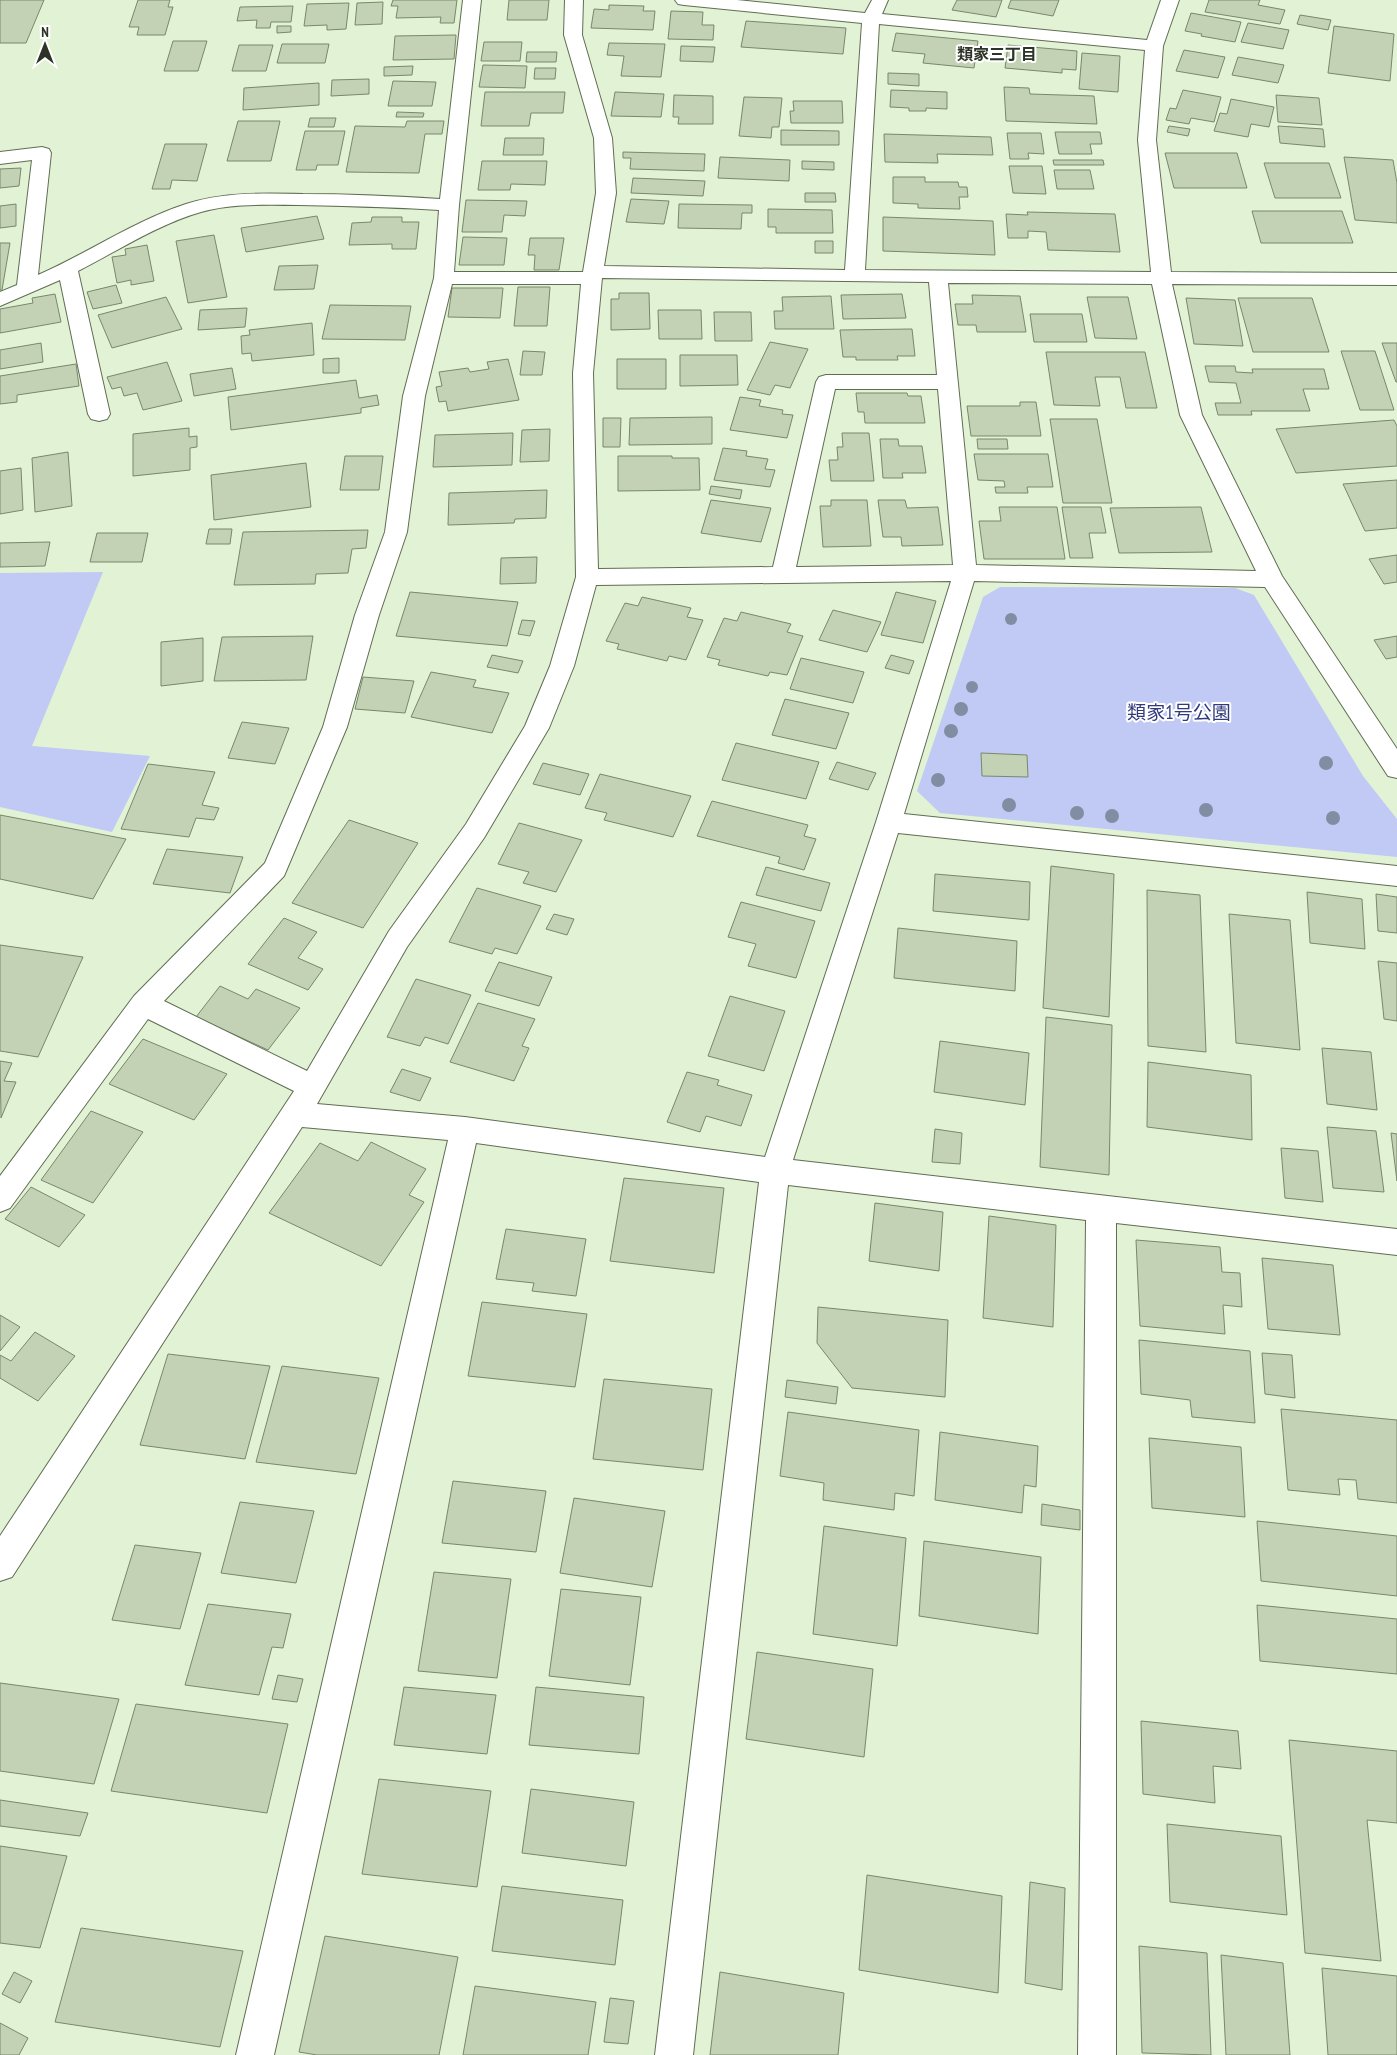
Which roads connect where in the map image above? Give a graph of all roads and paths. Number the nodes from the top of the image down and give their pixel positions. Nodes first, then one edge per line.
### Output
1 (472, 0) edge
2 (574, 0) edge
3 (684, 0) edge
4 (881, 0) edge
5 (1170, 0) edge
6 (871, 18) junction
7 (1154, 46) junction
8 (0, 158) edge
9 (449, 205) junction
10 (68, 269) junction
11 (592, 275) junction
12 (855, 276) junction
13 (938, 277) junction
14 (444, 278) junction
15 (1161, 278) junction
16 (1397, 279) edge
17 (27, 287) junction
18 (0, 300) edge
19 (947, 382) junction
20 (99, 414) dead end
21 (965, 573) junction
22 (783, 575) junction
23 (587, 577) junction
24 (1272, 579) junction
25 (1397, 769) edge
26 (889, 822) junction
27 (1397, 876) edge
28 (144, 1004) junction
29 (312, 1087) junction
30 (293, 1114) junction
31 (465, 1130) junction
32 (775, 1171) junction
33 (0, 1199) edge
34 (1101, 1208) junction
35 (1397, 1242) edge
36 (0, 1565) edge
37 (255, 2055) edge
38 (674, 2055) edge
39 (1098, 2055) edge

1 - 9 street
2 - 11 street
3 - 6 street
4 - 6 street
5 - 7 street
6 - 7 street
6 - 12 street
7 - 15 street
8 - 17 street
9 - 10 street
9 - 14 street
10 - 17 street
10 - 20 street
11 - 12 street
11 - 14 street
11 - 23 street
12 - 13 street
13 - 15 street
13 - 19 street
14 - 28 street
15 - 16 street
15 - 24 street
17 - 18 street
19 - 21 street
19 - 22 street
21 - 22 street
21 - 24 street
21 - 26 street
22 - 23 street
23 - 29 street
24 - 25 street
26 - 27 street
26 - 32 street
28 - 29 street
28 - 33 street
29 - 30 street
30 - 31 street
30 - 36 street
31 - 32 street
31 - 37 street
32 - 34 street
32 - 38 street
34 - 35 street
34 - 39 street

